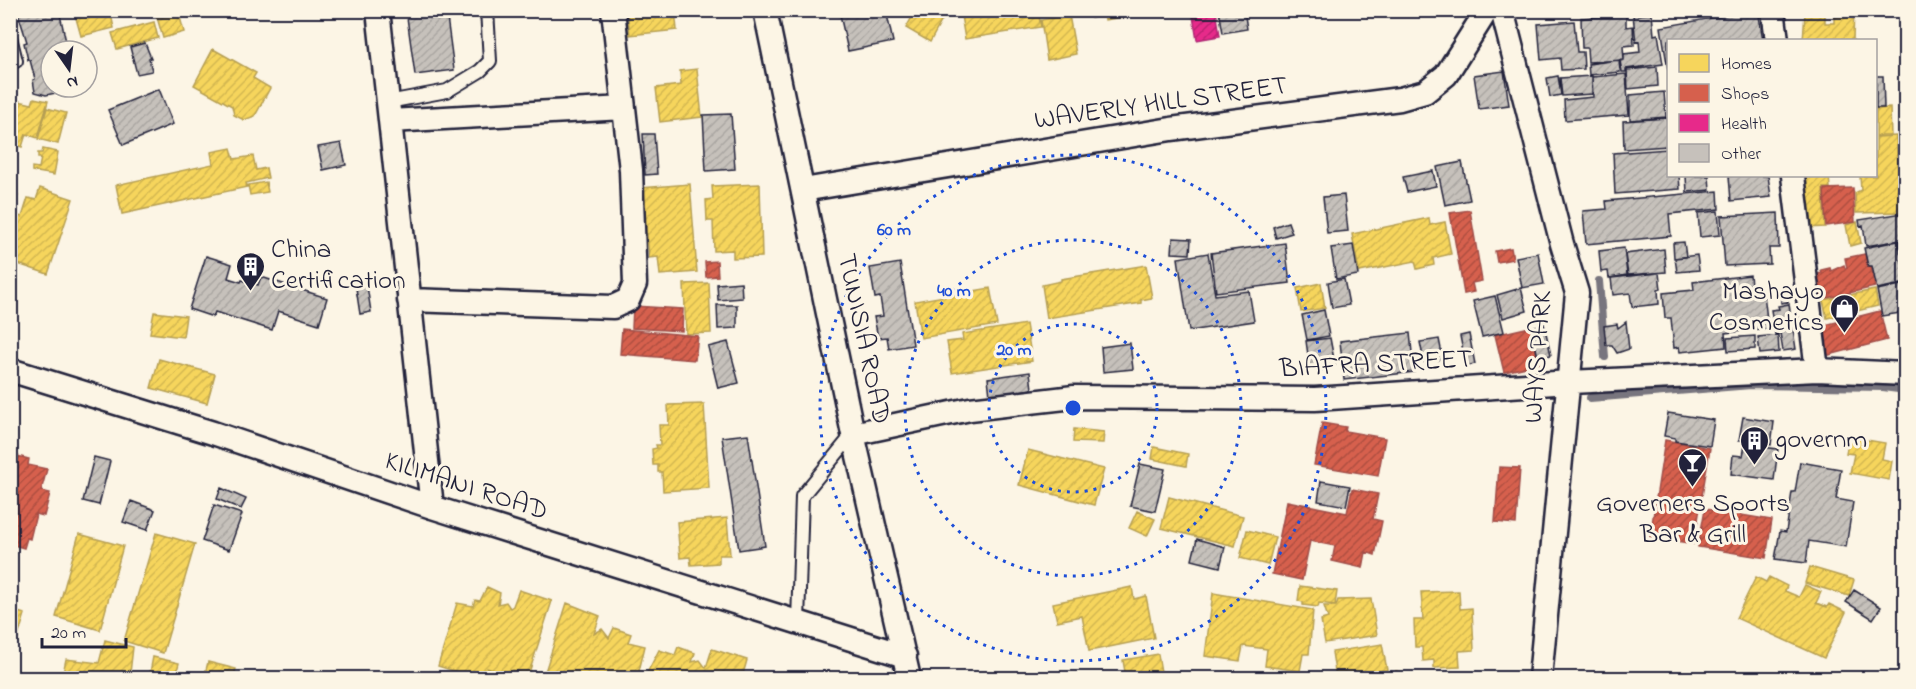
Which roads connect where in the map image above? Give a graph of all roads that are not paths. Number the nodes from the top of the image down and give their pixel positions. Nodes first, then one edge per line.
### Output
1 (378, 10) edge
2 (487, 10) edge
3 (613, 10) edge
4 (765, 10) edge
5 (1487, 10) edge
6 (1503, 10) edge
7 (1773, 10) edge
8 (10, 37) edge
9 (1777, 39) edge
10 (16, 61) dead end
11 (624, 108) junction
12 (389, 112) junction
13 (1794, 177) edge
14 (803, 190) junction
15 (410, 300) junction
16 (10, 370) edge
17 (1817, 370) junction
18 (1905, 374) edge
19 (1570, 382) junction
20 (853, 434) junction
21 (432, 507) junction
22 (798, 622) junction
23 (904, 656) junction
24 (909, 678) edge
25 (1540, 678) edge

1 - 12 street
2 - 12 lane
3 - 11 street
4 - 14 street, TUNISIA ROAD
5 - 14 street, WAVERLY HILL STREET
6 - 19 street, WAYS PARK
7 - 9 street
8 - 10 lane
11 - 12 street
11 - 15 street
12 - 15 street
13 - 17 street
14 - 20 street, TUNISIA ROAD
15 - 21 street
16 - 21 street, KILIMANI ROAD
17 - 18 street, BIAFRA STREET
17 - 19 street, BIAFRA STREET
19 - 20 street, BIAFRA STREET
19 - 25 street, WAYS PARK
20 - 22 lane
20 - 23 street, TUNISIA ROAD
21 - 22 street, KILIMANI ROAD
22 - 23 street, KILIMANI ROAD
23 - 24 street, TUNISIA ROAD

